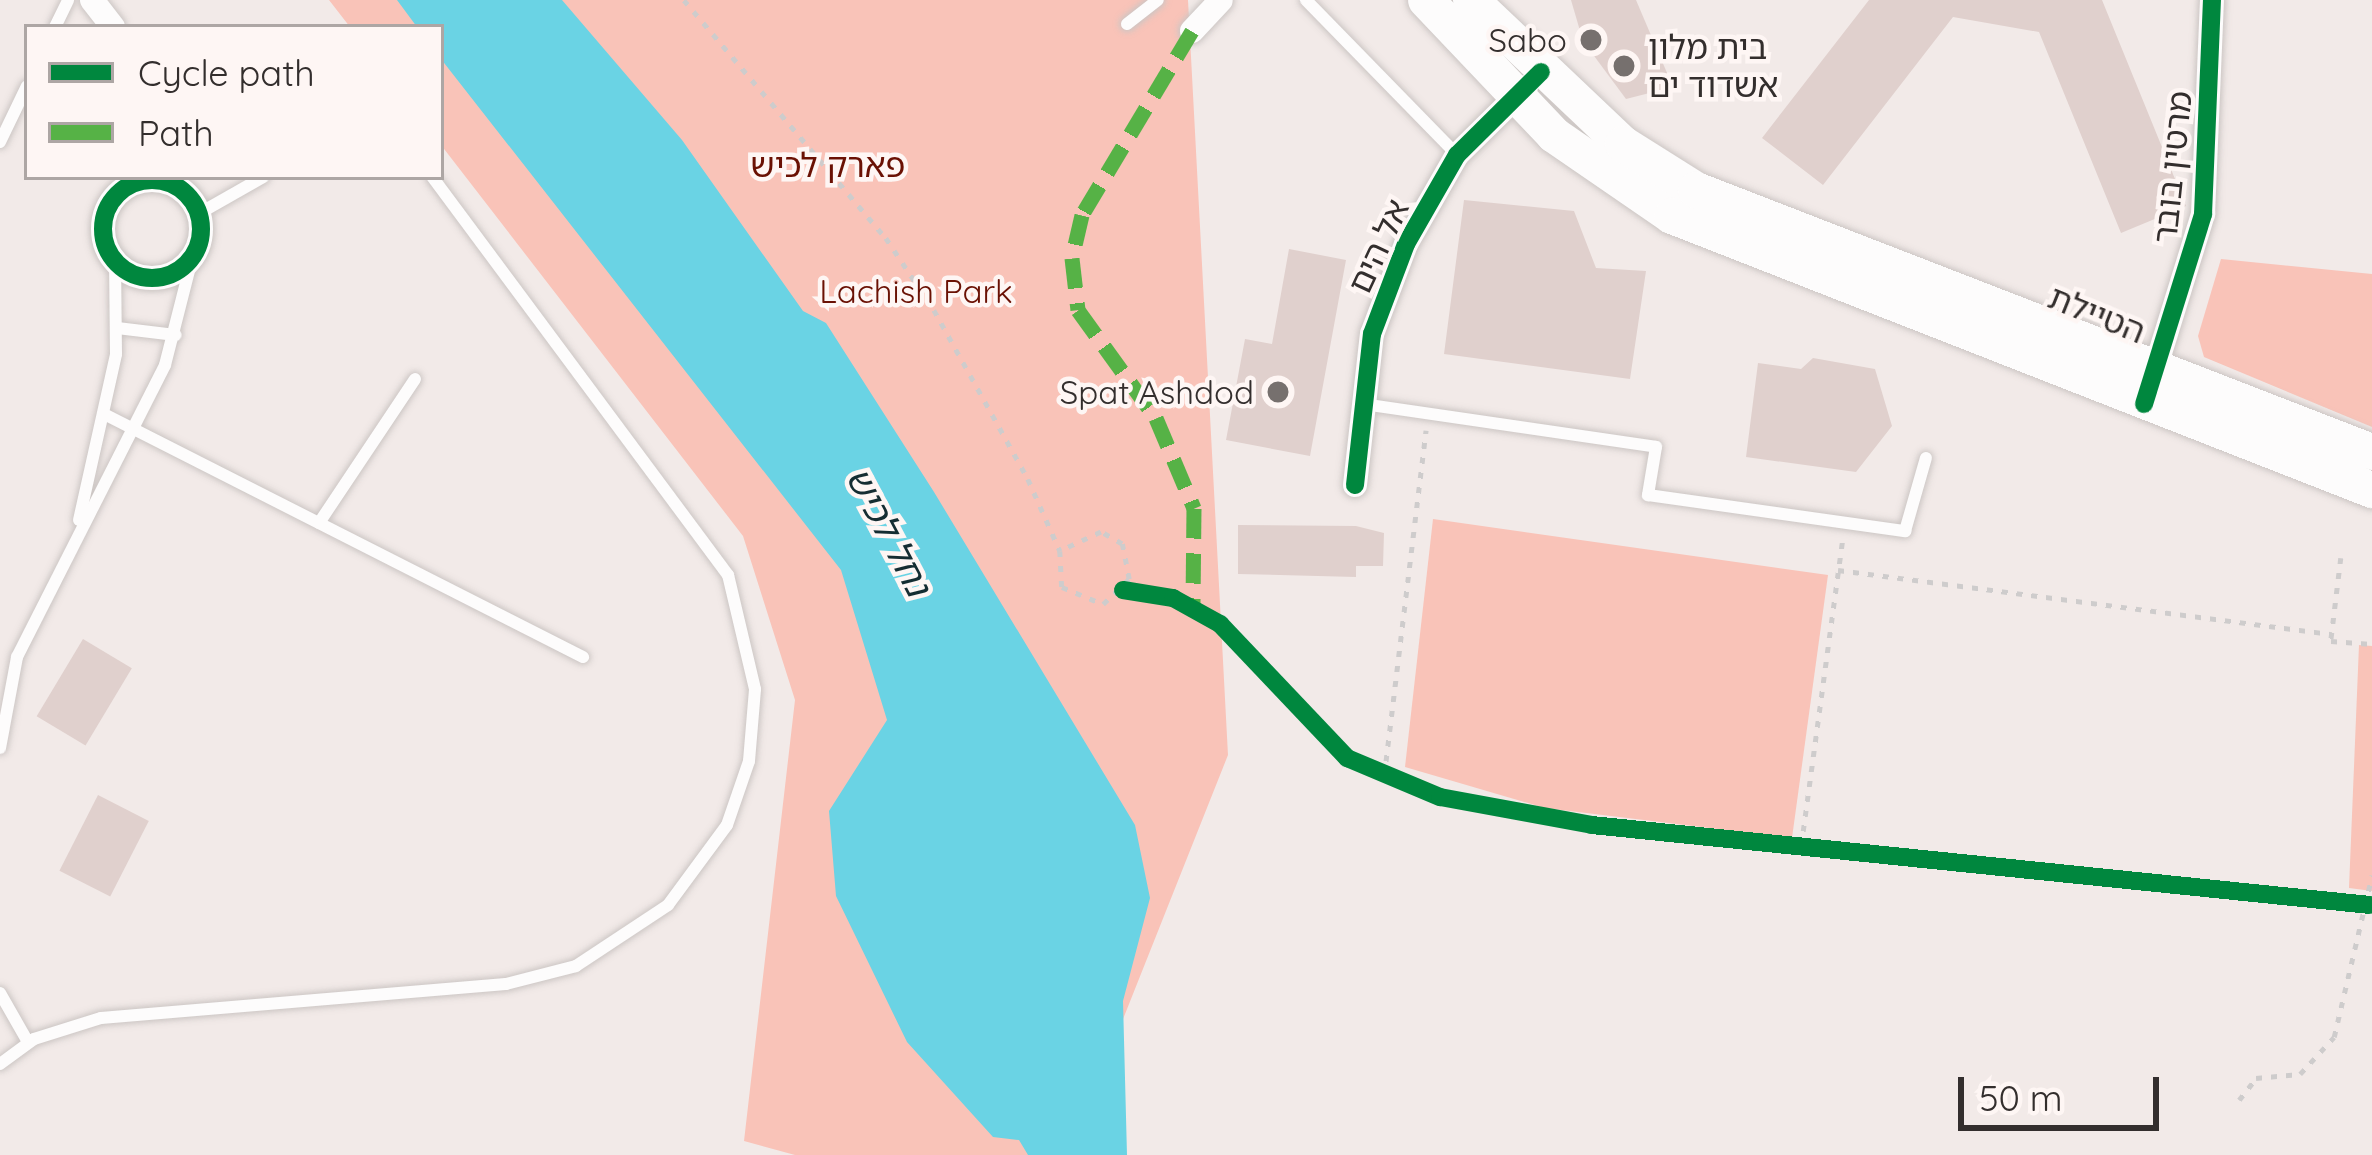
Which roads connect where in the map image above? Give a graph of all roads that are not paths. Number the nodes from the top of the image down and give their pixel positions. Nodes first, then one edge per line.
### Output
1 (89, 0) edge
2 (1158, 0) edge
3 (1221, 0) edge
4 (1306, 0) edge
5 (1426, 0) edge
6 (1471, 0) edge
7 (2212, 0) edge
8 (110, 24) edge
9 (1127, 24) dead end
10 (1192, 31) dead end
11 (1541, 72) junction
12 (24, 92) edge
13 (1514, 99) junction
14 (0, 142) edge
15 (1457, 154) junction
16 (114, 180) edge
17 (257, 180) edge
18 (434, 180) edge
19 (181, 184) edge
20 (109, 204) junction
21 (198, 214) junction
22 (194, 255) junction
23 (115, 262) junction
24 (117, 328) junction
25 (176, 335) junction
26 (415, 379) dead end
27 (2150, 387) junction
28 (1361, 404) junction
29 (106, 415) junction
30 (135, 430) junction
31 (2372, 452) edge
32 (1926, 458) dead end
33 (1355, 484) dead end
34 (2372, 490) edge
35 (319, 523) junction
36 (74, 538) junction
37 (584, 658) dead end
38 (0, 748) edge
39 (0, 993) edge
40 (28, 1042) junction
41 (0, 1064) edge

1 - 8 street
2 - 9 lane
3 - 10 street
4 - 15 lane
5 - 13 main road, הטיילת
6 - 11 main road, הטיילת
7 - 27 street, מרטין בובר
11 - 13 street, אל הים
11 - 27 main road, הטיילת
12 - 14 lane
13 - 15 street, אל הים
13 - 27 main road, הטיילת
15 - 28 street, אל הים
16 - 20 street
17 - 21 lane
18 - 40 lane
19 - 20 street
19 - 21 street
20 - 23 street
21 - 22 street
22 - 23 street
22 - 25 lane
23 - 24 lane
24 - 25 lane
24 - 29 lane
25 - 30 lane
26 - 35 lane
27 - 31 main road, הטיילת
27 - 34 main road, הטיילת
28 - 32 lane
28 - 33 street, אל הים
29 - 30 lane
29 - 36 lane
30 - 35 lane
30 - 36 lane
35 - 37 lane
36 - 38 lane
39 - 40 lane
40 - 41 lane

